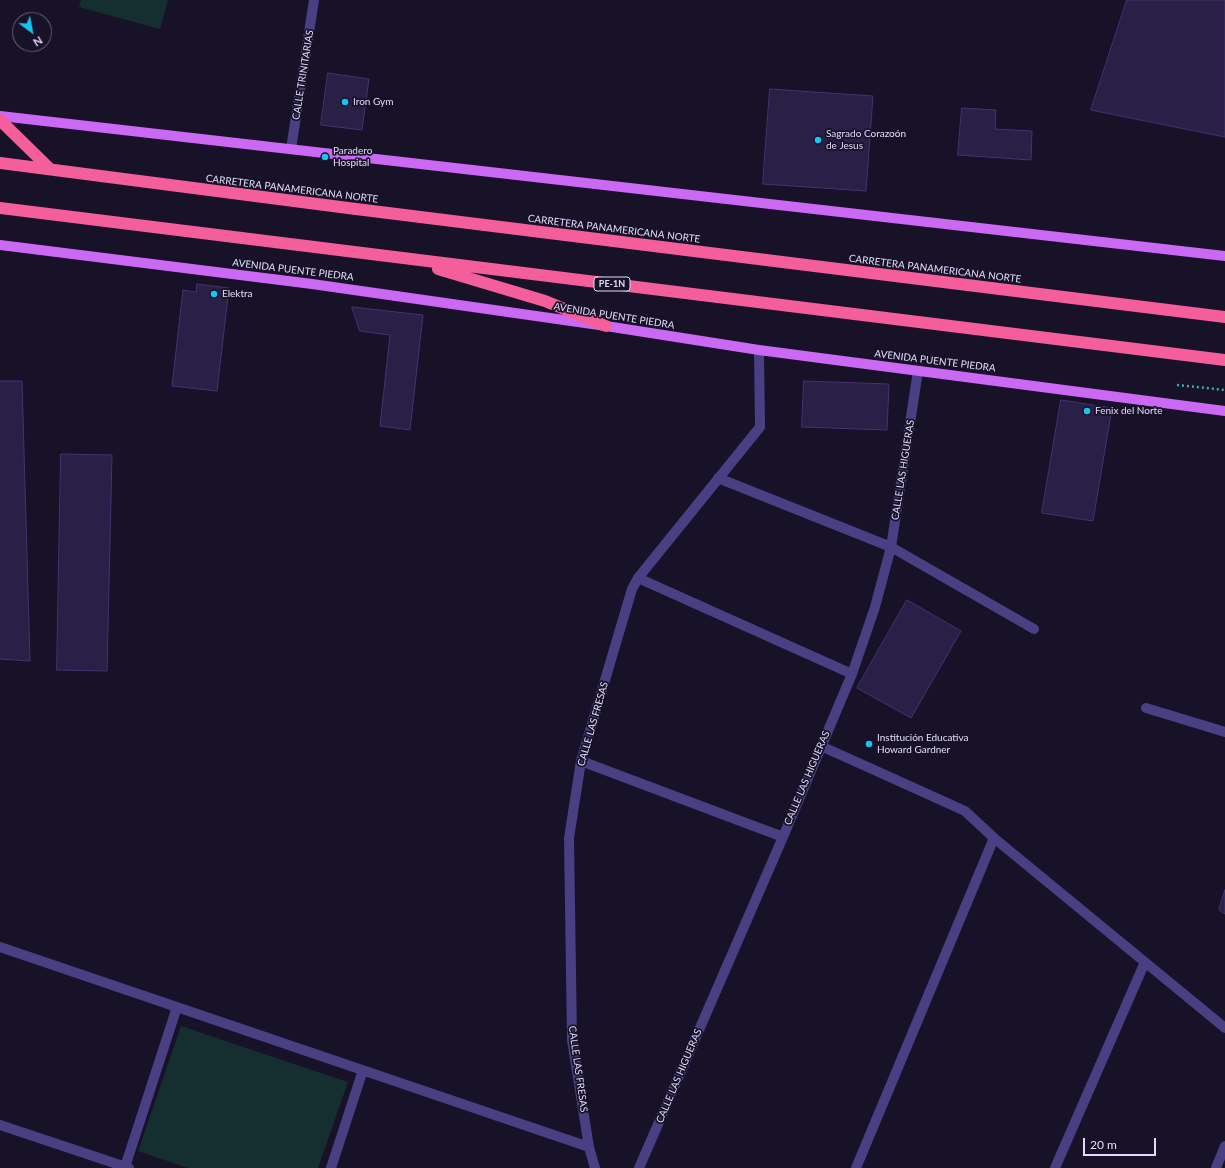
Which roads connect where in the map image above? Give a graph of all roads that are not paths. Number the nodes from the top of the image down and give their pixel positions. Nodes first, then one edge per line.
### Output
1 (314, 0) edge
2 (0, 116) edge
3 (0, 120) edge
4 (291, 149) junction
5 (0, 163) edge
6 (50, 169) junction
7 (0, 208) edge
8 (0, 245) edge
9 (1225, 256) edge
10 (406, 259) junction
11 (1225, 317) edge
12 (606, 326) junction
13 (759, 350) junction
14 (1225, 360) edge
15 (918, 371) junction
16 (1225, 410) edge
17 (718, 478) junction
18 (891, 547) junction
19 (638, 578) junction
20 (1034, 629) dead end
21 (852, 674) junction
22 (1146, 708) dead end
23 (1225, 732) edge
24 (821, 746) junction
25 (581, 761) junction
26 (783, 837) junction
27 (994, 838) junction
28 (0, 947) edge
29 (1145, 962) junction
30 (177, 1007) junction
31 (1225, 1028) edge
32 (363, 1070) junction
33 (0, 1125) edge
34 (1225, 1146) edge
35 (589, 1147) junction
36 (127, 1167) edge
37 (331, 1168) edge
38 (595, 1168) edge
39 (639, 1168) edge
40 (856, 1168) edge
41 (1055, 1168) edge
42 (1216, 1168) edge

1 - 4 street, CALLE TRINITARIAS
2 - 4 main road
3 - 6 highway
4 - 9 main road
5 - 6 highway, CARRETERA PANAMERICANA NORTE
6 - 11 highway, CARRETERA PANAMERICANA NORTE
7 - 10 highway, PE-1N
8 - 12 main road, AVENIDA PUENTE PIEDRA
10 - 12 highway
10 - 14 highway, PE-1N
12 - 13 main road, AVENIDA PUENTE PIEDRA
13 - 15 main road, AVENIDA PUENTE PIEDRA
13 - 17 street, CALLE LAS FRESAS
15 - 16 main road, AVENIDA PUENTE PIEDRA
15 - 18 street, CALLE LAS HIGUERAS
17 - 18 street
17 - 19 street, CALLE LAS FRESAS
18 - 20 street
18 - 21 street, CALLE LAS HIGUERAS
19 - 21 street
19 - 25 street, CALLE LAS FRESAS
21 - 24 street, CALLE LAS HIGUERAS
22 - 23 street
24 - 26 street, CALLE LAS HIGUERAS
24 - 27 street
25 - 26 street
25 - 35 street, CALLE LAS FRESAS
26 - 39 street, CALLE LAS HIGUERAS
27 - 29 street
27 - 40 street
28 - 30 street
29 - 31 street
29 - 41 street
30 - 32 street
30 - 36 street
32 - 35 street
32 - 37 street
33 - 36 street
34 - 42 street
35 - 38 street, CALLE LAS FRESAS

